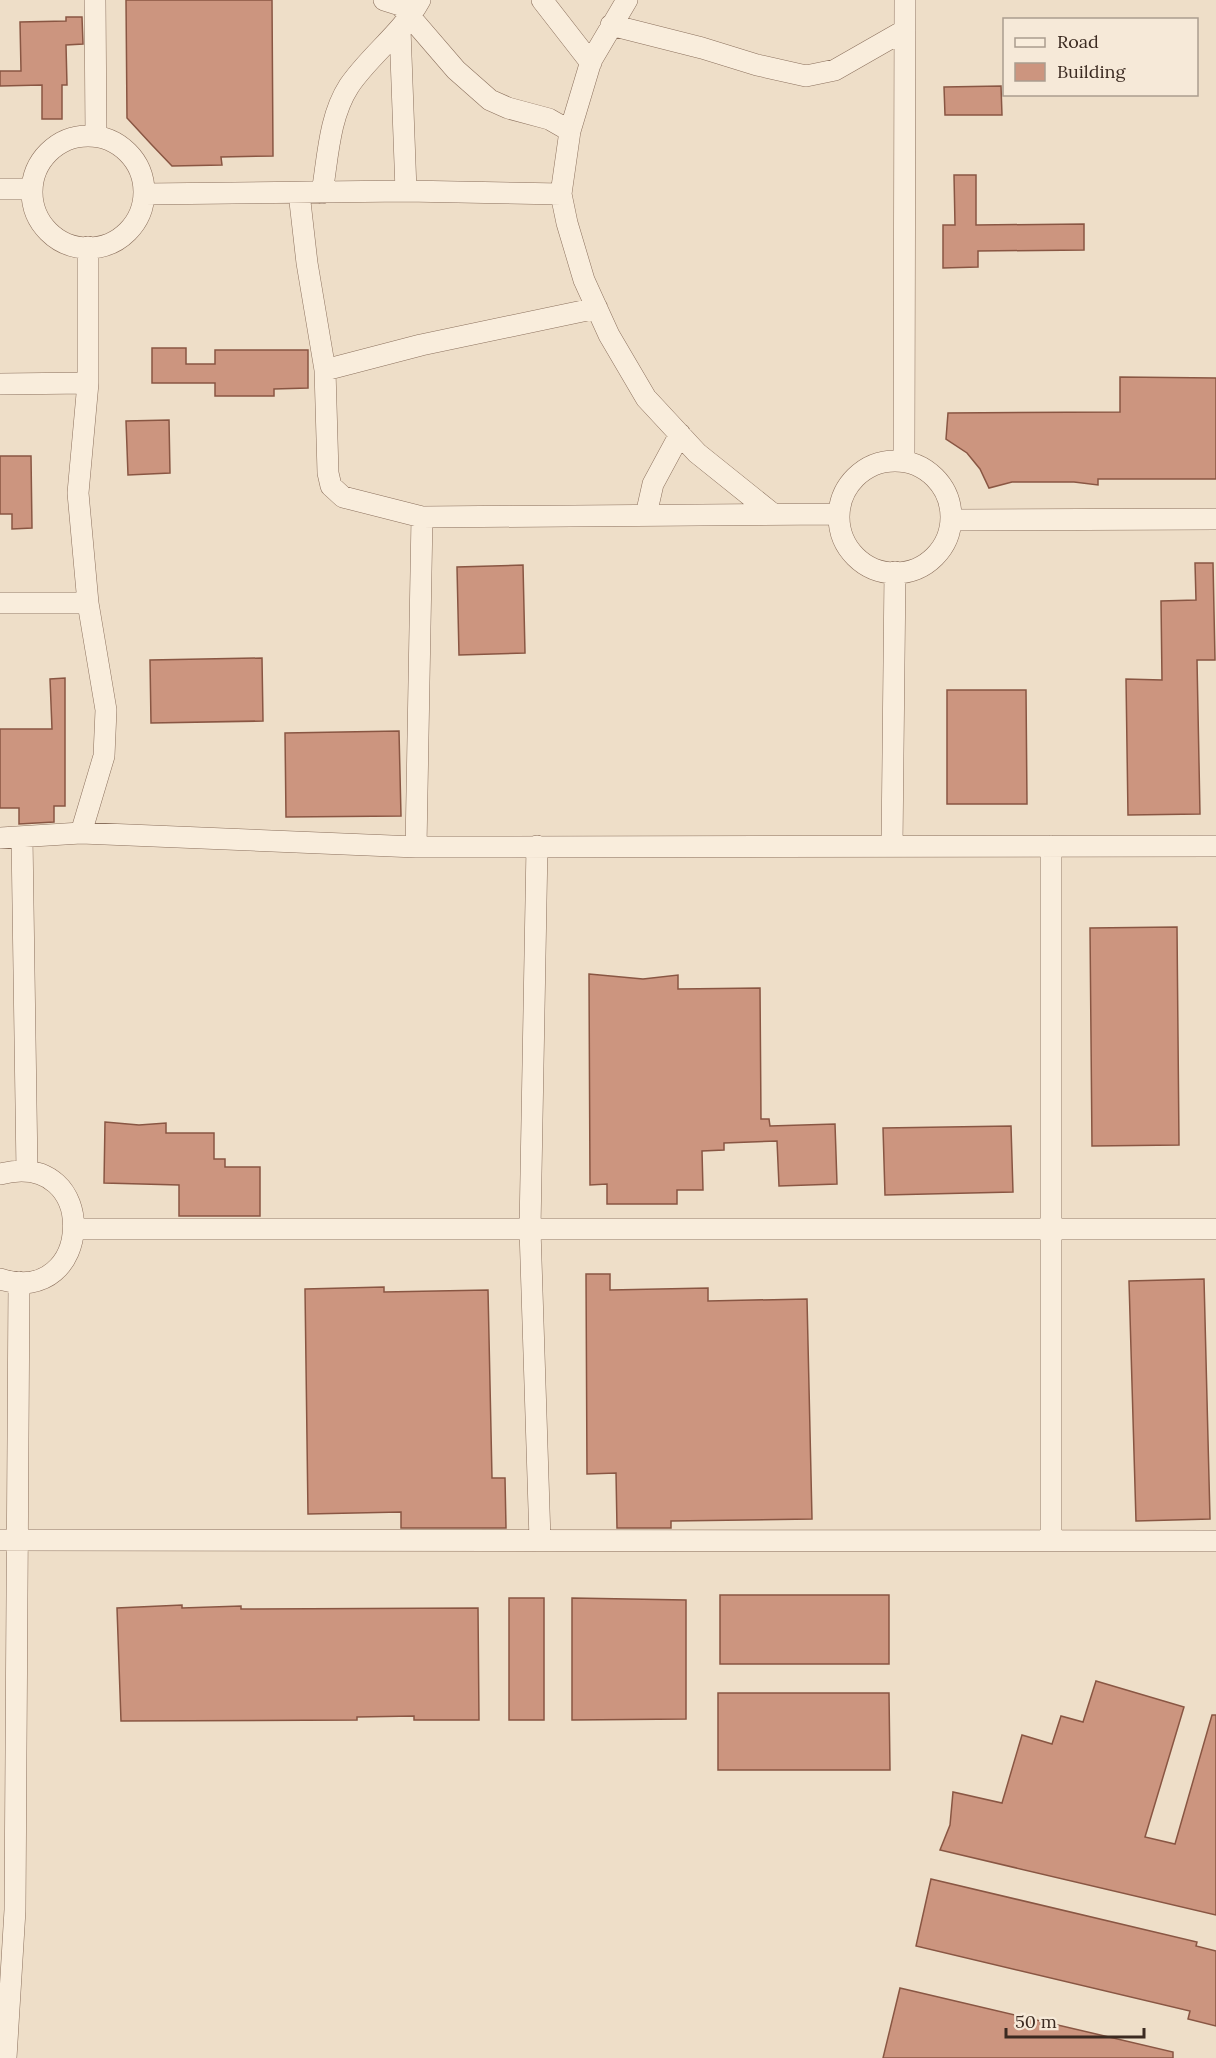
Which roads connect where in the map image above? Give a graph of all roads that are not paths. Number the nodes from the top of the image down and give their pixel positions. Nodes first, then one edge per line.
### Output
1 (95, 0) edge
2 (384, 0) edge
3 (542, 0) edge
4 (627, 0) edge
5 (905, 0) edge
6 (410, 15) edge
7 (611, 25) junction
8 (905, 30) junction
9 (591, 63) junction
10 (570, 131) junction
11 (96, 136) junction
12 (0, 189) edge
13 (31, 189) junction
14 (406, 191) junction
15 (299, 193) junction
16 (322, 193) junction
17 (145, 194) junction
18 (561, 194) junction
19 (88, 247) junction
20 (597, 308) junction
21 (325, 370) junction
22 (88, 383) junction
23 (0, 384) edge
24 (680, 434) junction
25 (904, 461) junction
26 (772, 514) junction
27 (838, 514) junction
28 (646, 515) junction
29 (422, 517) junction
30 (1216, 519) edge
31 (952, 520) junction
32 (895, 572) junction
33 (0, 603) edge
34 (88, 603) junction
35 (81, 833) junction
36 (22, 837) junction
37 (0, 838) edge
38 (537, 846) junction
39 (892, 846) junction
40 (1051, 846) junction
41 (1216, 846) edge
42 (416, 847) junction
43 (27, 1171) junction
44 (0, 1174) edge
45 (76, 1229) junction
46 (530, 1229) junction
47 (1051, 1229) junction
48 (1216, 1229) edge
49 (9, 1281) edge
50 (9, 1540) edge
51 (540, 1540) junction
52 (1051, 1541) junction
53 (1216, 1541) edge
54 (6, 2058) edge

1 - 11 street
2 - 6 street
3 - 9 street
4 - 7 street
5 - 8 street
6 - 10 street
6 - 14 street
6 - 16 street
7 - 8 street
7 - 9 street
8 - 25 street
9 - 10 street
10 - 18 street
11 - 13 street
11 - 17 street
12 - 13 street
13 - 19 street
14 - 16 street
14 - 18 street
15 - 16 street
15 - 17 street
15 - 21 street
17 - 19 street
18 - 20 street
19 - 22 street
20 - 21 street
20 - 24 street
21 - 29 street
22 - 23 street
22 - 34 street
24 - 26 street
24 - 28 street
25 - 27 street
25 - 31 street
26 - 27 street
26 - 28 street
27 - 32 street
28 - 29 street
29 - 42 street
30 - 31 street
31 - 32 street
32 - 39 street
33 - 34 street
34 - 35 street
35 - 36 street
35 - 42 street
36 - 37 street
36 - 43 street
38 - 39 street
38 - 42 street
38 - 46 street
39 - 40 street
40 - 41 street
40 - 47 street
43 - 44 street
43 - 45 street
45 - 46 street
45 - 49 street
46 - 47 street
46 - 51 street
47 - 48 street
47 - 52 street
49 - 50 street
50 - 51 street
50 - 54 street
51 - 52 street
52 - 53 street

